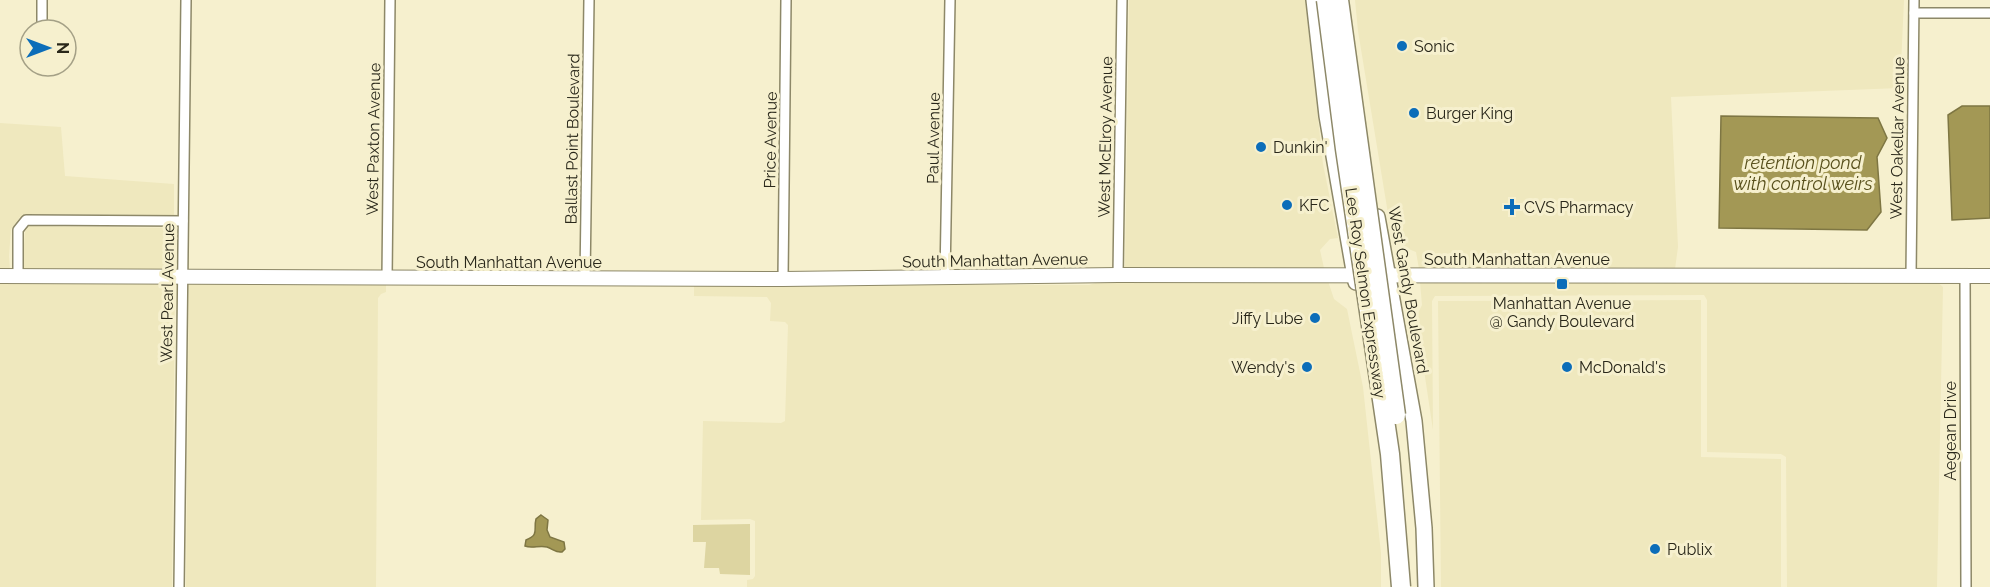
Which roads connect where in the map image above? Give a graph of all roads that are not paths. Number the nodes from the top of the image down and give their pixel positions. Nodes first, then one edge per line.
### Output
1 (42, 0) edge
2 (186, 0) edge
3 (390, 0) edge
4 (588, 0) edge
5 (786, 0) edge
6 (950, 0) edge
7 (1122, 0) edge
8 (1314, 0) edge
9 (1324, 0) edge
10 (1339, 0) edge
11 (1345, 0) edge
12 (1914, 0) edge
13 (1914, 13) junction
14 (1990, 13) edge
15 (42, 18) edge
16 (183, 221) junction
17 (1118, 275) junction
18 (1355, 275) junction
19 (0, 276) edge
20 (1387, 276) junction
21 (1911, 276) junction
22 (1965, 276) junction
23 (1990, 276) edge
24 (18, 277) junction
25 (945, 277) junction
26 (182, 278) junction
27 (387, 278) junction
28 (585, 279) junction
29 (783, 279) junction
30 (179, 587) edge
31 (1395, 587) edge
32 (1401, 587) edge
33 (1413, 587) edge
34 (1419, 587) edge
35 (1426, 587) edge
36 (1966, 587) edge

1 - 15 street
2 - 16 street, West Pearl Avenue
3 - 27 street, West Paxton Avenue
4 - 28 street, Ballast Point Boulevard
5 - 29 street, Price Avenue
6 - 25 street, Paul Avenue
7 - 17 street, West McElroy Avenue
8 - 18 main road
9 - 20 main road
9 - 32 highway, Lee Roy Selmon Expressway, bridge
10 - 33 highway, Lee Roy Selmon Expressway, bridge
11 - 20 main road, West Gandy Boulevard
12 - 13 street, West Oakellar Avenue
13 - 14 street
13 - 21 street, West Oakellar Avenue
16 - 24 street
16 - 26 street, West Pearl Avenue
17 - 18 street, South Manhattan Avenue
17 - 25 street, South Manhattan Avenue
18 - 20 street, South Manhattan Avenue
18 - 31 main road
18 - 34 main road
19 - 24 street, South Manhattan Avenue
20 - 21 street, South Manhattan Avenue
20 - 35 main road, West Gandy Boulevard
21 - 22 street, South Manhattan Avenue
22 - 23 street, South Manhattan Avenue
22 - 36 street, Aegean Drive
24 - 26 street, South Manhattan Avenue
25 - 29 street, South Manhattan Avenue
26 - 27 street, South Manhattan Avenue
26 - 30 street, West Pearl Avenue
27 - 28 street, South Manhattan Avenue
28 - 29 street, South Manhattan Avenue

